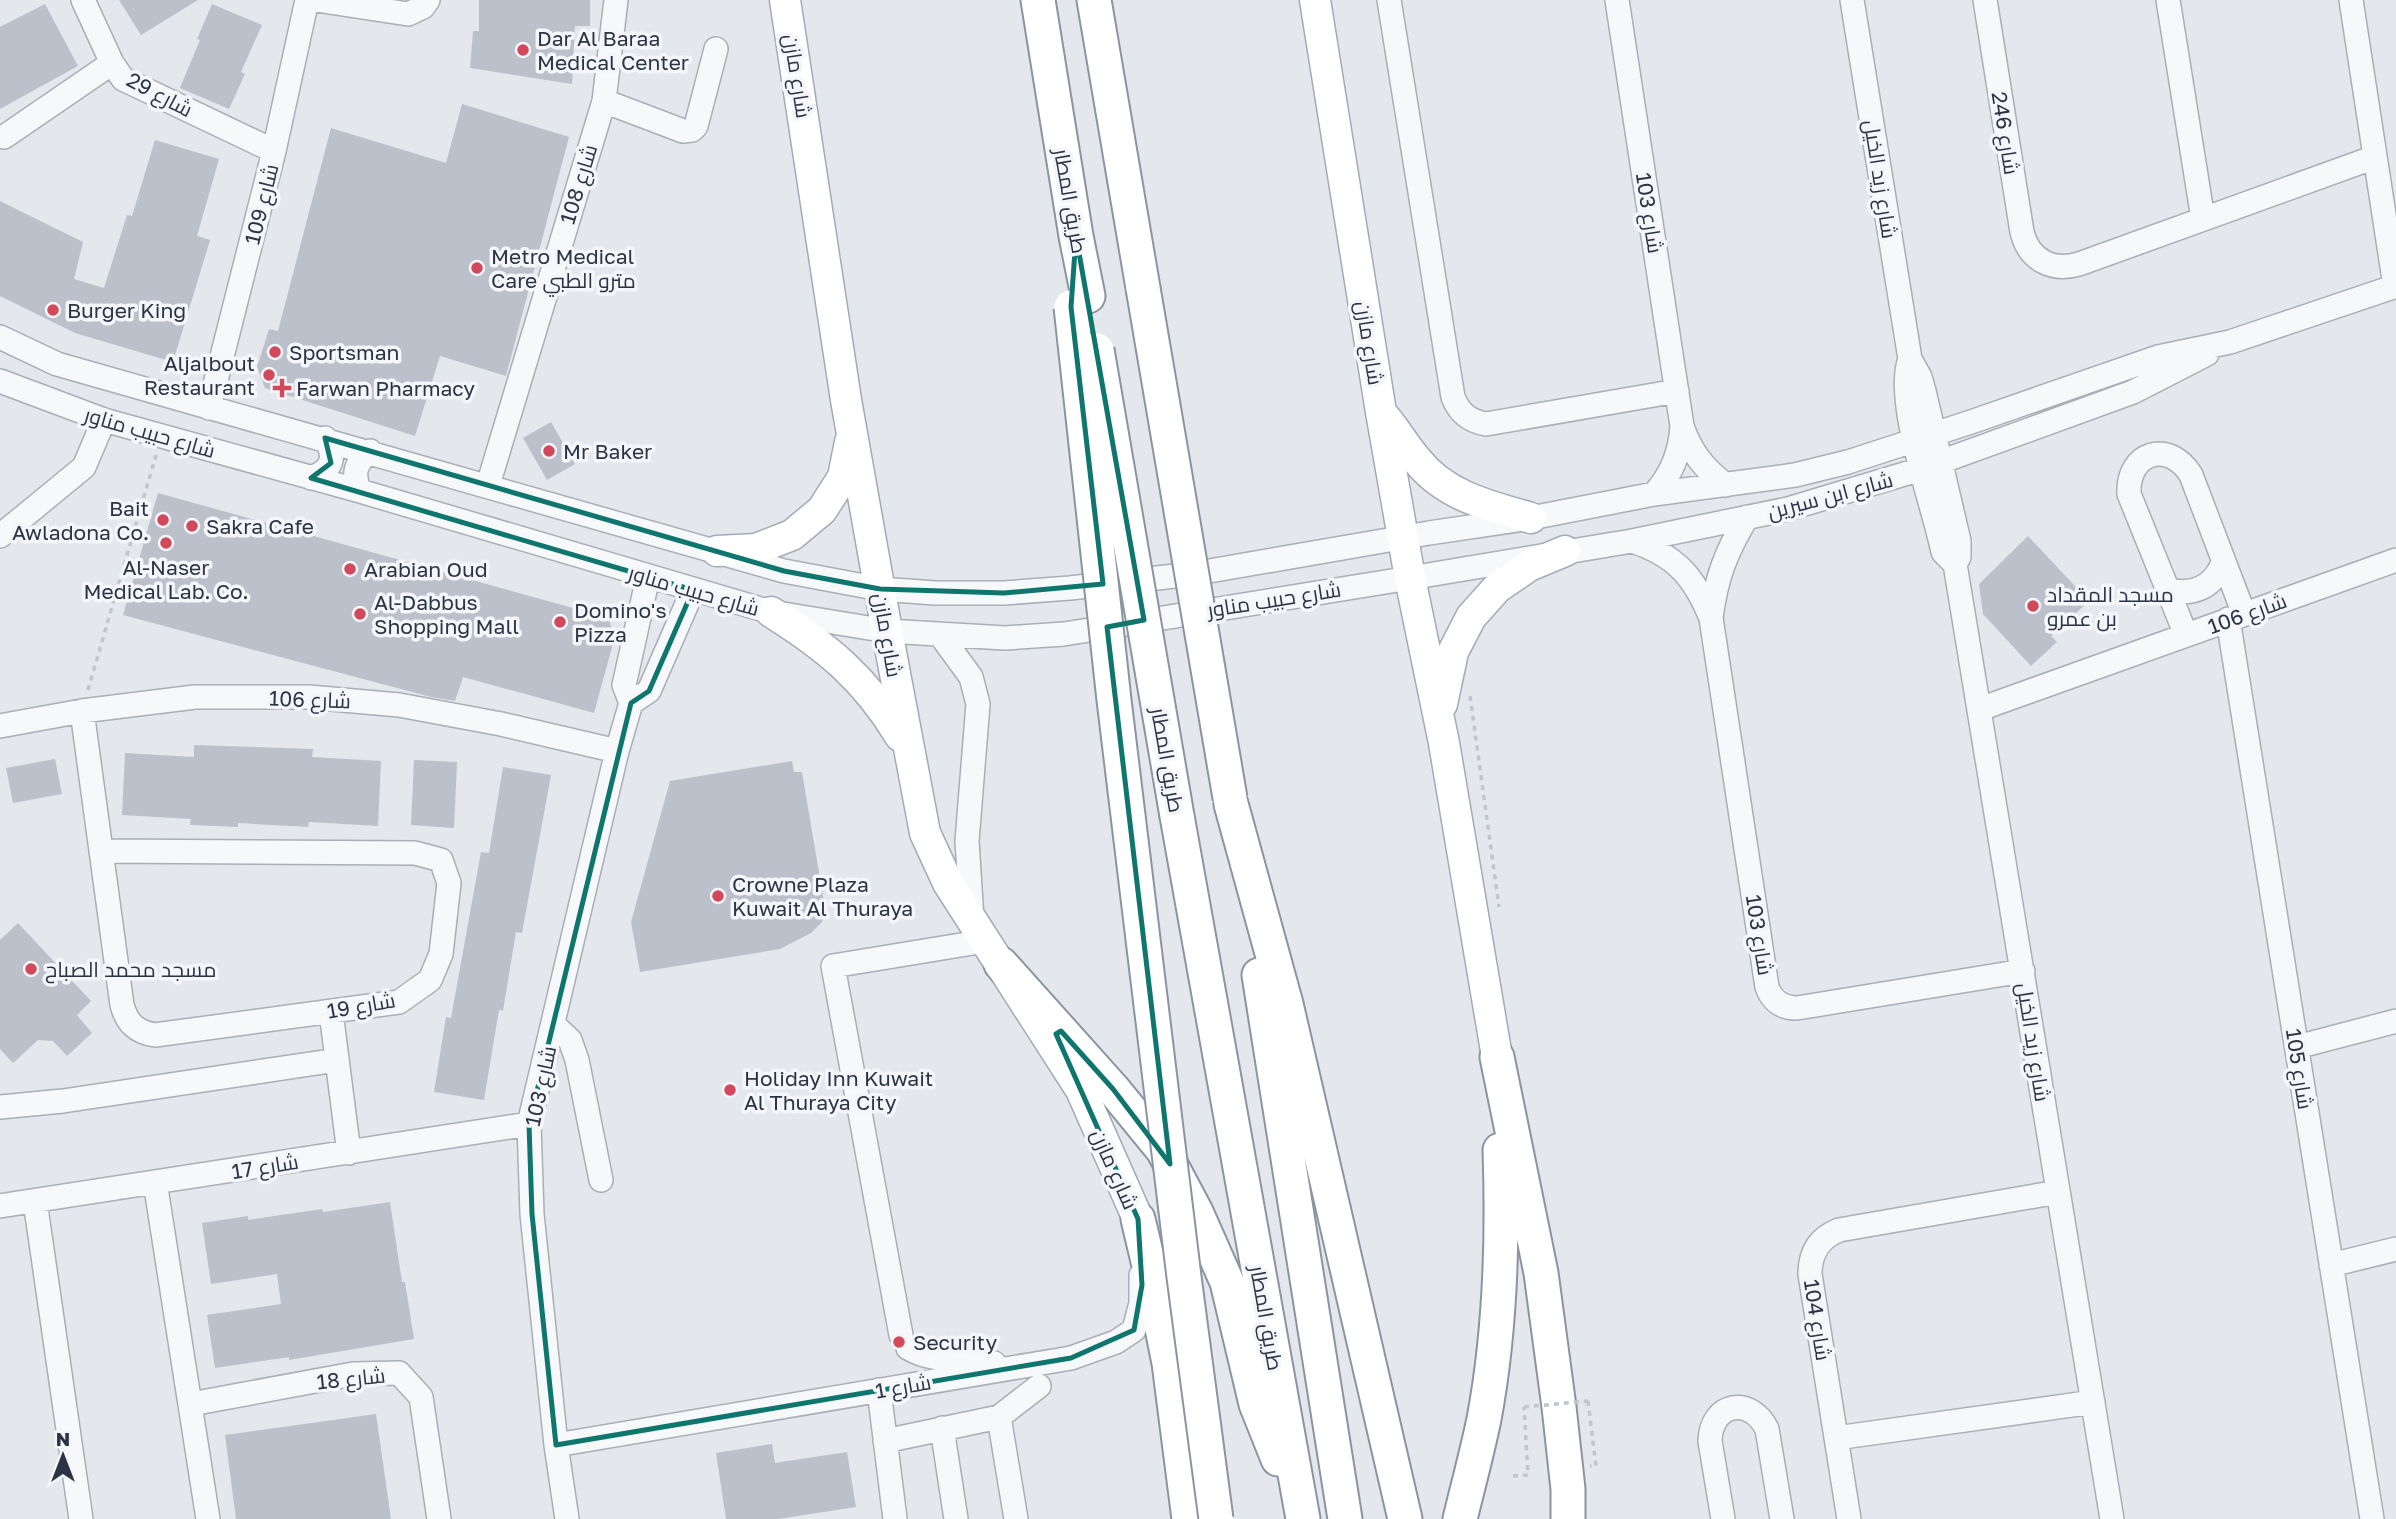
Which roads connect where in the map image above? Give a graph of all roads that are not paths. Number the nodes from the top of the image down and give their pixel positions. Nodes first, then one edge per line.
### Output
1 (83, 0) edge
2 (307, 0) edge
3 (316, 0) edge
4 (428, 0) edge
5 (617, 0) edge
6 (785, 0) edge
7 (1038, 0) edge
8 (1094, 0) edge
9 (1315, 0) edge
10 (1389, 0) edge
11 (1618, 0) edge
12 (1852, 0) edge
13 (1985, 0) edge
14 (2168, 0) edge
15 (2351, 0) edge
16 (716, 49) dead end
17 (112, 63) junction
18 (604, 101) junction
19 (4, 137) dead end
20 (274, 151) junction
21 (2375, 157) junction
22 (2203, 219) junction
23 (2395, 286) edge
24 (1080, 302) junction
25 (0, 337) edge
26 (2230, 342) junction
27 (0, 381) edge
28 (1677, 391) junction
29 (846, 400) junction
30 (209, 408) junction
31 (1381, 412) junction
32 (104, 421) junction
33 (1682, 426) junction
34 (1924, 436) junction
35 (325, 439) junction
36 (370, 451) junction
37 (1931, 465) junction
38 (311, 478) junction
39 (488, 485) junction
40 (1726, 485) junction
41 (360, 492) junction
42 (1654, 494) junction
43 (1746, 517) junction
44 (1531, 518) junction
45 (0, 536) edge
46 (1403, 539) junction
47 (1632, 541) junction
48 (717, 551) junction
49 (1566, 551) junction
50 (2396, 559) edge
51 (2223, 562) junction
52 (648, 577) junction
53 (1410, 578) junction
54 (880, 589) junction
55 (693, 590) junction
56 (2168, 590) junction
57 (1707, 608) junction
58 (771, 612) junction
59 (2236, 617) junction
60 (887, 631) junction
61 (2186, 635) junction
62 (941, 636) junction
63 (632, 703) junction
64 (1980, 709) junction
65 (82, 711) junction
66 (0, 726) edge
67 (1444, 743) junction
68 (617, 751) junction
69 (910, 751) junction
70 (1231, 801) junction
71 (103, 852) junction
72 (986, 943) junction
73 (2023, 971) junction
74 (331, 1012) junction
75 (2396, 1021) edge
76 (553, 1024) junction
77 (2297, 1047) junction
78 (1497, 1057) junction
79 (337, 1060) junction
80 (0, 1107) edge
81 (529, 1124) junction
82 (349, 1153) junction
83 (601, 1180) dead end
84 (155, 1182) junction
85 (2058, 1192) junction
86 (35, 1201) junction
87 (0, 1206) edge
88 (1138, 1219) junction
89 (2396, 1249) edge
90 (2331, 1265) junction
91 (1022, 1366) junction
92 (1039, 1386) dead end
93 (879, 1390) junction
94 (2093, 1402) junction
95 (191, 1404) junction
96 (999, 1417) junction
97 (942, 1429) junction
98 (1836, 1438) junction
99 (886, 1441) junction
100 (556, 1445) junction
101 (82, 1519) edge
102 (208, 1519) edge
103 (439, 1519) edge
104 (567, 1519) edge
105 (895, 1519) edge
106 (956, 1519) edge
107 (1016, 1519) edge
108 (1189, 1519) edge
109 (1216, 1519) edge
110 (1303, 1519) edge
111 (1345, 1519) edge
112 (1405, 1519) edge
113 (1460, 1519) edge
114 (1568, 1519) edge
115 (1723, 1519) edge
116 (1782, 1519) edge
117 (1849, 1519) edge
118 (2112, 1519) edge
119 (2372, 1519) edge

1 - 17 street, شارع 29
2 - 20 street, شارع 109
3 - 4 street
5 - 18 street, شارع 108
6 - 29 main road, شارع مازن
7 - 24 highway, طريق المطار
8 - 70 highway, bridge
9 - 31 main road, شارع مازن
10 - 28 street
11 - 28 street, شارع 103
12 - 34 street, شارع زيد الخيل
13 - 22 street, شارع 246
14 - 22 street
15 - 21 street
16 - 18 street
17 - 19 street
17 - 20 street, شارع 29
18 - 39 street, شارع 108
20 - 30 street, شارع 109
21 - 22 street
21 - 23 street
23 - 26 street, شارع ابن سيرين
24 - 109 highway, bridge
24 - 110 highway, طريق المطار, bridge
25 - 30 street, شارع حبيب مناور
26 - 34 street, شارع ابن سيرين
26 - 37 street, شارع ابن سيرين
27 - 32 street, شارع حبيب مناور
28 - 33 street, شارع 103
29 - 48 main road
29 - 54 main road, شارع مازن
30 - 35 street, شارع حبيب مناور
31 - 44 main road
31 - 46 main road, شارع مازن
32 - 38 street, شارع حبيب مناور
32 - 45 street
33 - 40 street, شارع 103
33 - 42 street, شارع 103
34 - 37 street, شارع زيد الخيل
34 - 40 street, شارع ابن سيرين
35 - 36 street, شارع حبيب مناور
35 - 38 street
36 - 39 street, شارع حبيب مناور
36 - 41 street
37 - 43 street, شارع ابن سيرين
37 - 64 street, شارع زيد الخيل
38 - 41 street, شارع حبيب مناور
39 - 48 street, شارع حبيب مناور
40 - 42 street, شارع ابن سيرين
41 - 52 street, شارع حبيب مناور
42 - 44 street, شارع ابن سيرين
43 - 47 street, شارع ابن سيرين
43 - 57 street, شارع 103
44 - 46 street, شارع ابن سيرين
46 - 53 main road, شارع مازن
46 - 54 street, شارع حبيب مناور
47 - 49 street, شارع ابن سيرين
47 - 57 street, شارع 103
48 - 54 street, شارع حبيب مناور
49 - 53 street, شارع ابن سيرين
49 - 67 main road
50 - 59 street, شارع 106
51 - 56 street
51 - 56 street, شارع 105
51 - 59 street, شارع 105
52 - 55 street, شارع حبيب مناور
52 - 63 street, شارع 103
53 - 62 street, شارع حبيب مناور
53 - 67 main road, شارع مازن
54 - 60 main road, شارع مازن
55 - 58 street, شارع حبيب مناور
55 - 63 street, شارع 103
56 - 61 street, شارع 105
57 - 73 street, شارع 103
58 - 60 street, شارع حبيب مناور
58 - 69 main road
59 - 61 street, شارع 106
59 - 77 street, شارع 105
60 - 62 street, شارع حبيب مناور
60 - 69 main road, شارع مازن
61 - 64 street, شارع 106
62 - 72 street
63 - 68 street, شارع 103
64 - 73 street, شارع زيد الخيل
65 - 66 street, شارع 106
65 - 68 street, شارع 106
65 - 71 street, شارع 19
67 - 78 main road, شارع مازن
68 - 76 street, شارع 103
69 - 72 main road, شارع مازن
70 - 111 highway
70 - 112 highway
71 - 74 street, شارع 19
71 - 74 street, شارع 19
72 - 88 main road, شارع مازن
72 - 91 street
72 - 110 highway
73 - 85 street, شارع زيد الخيل
74 - 79 street
75 - 77 street
76 - 81 street, شارع 103
76 - 83 street
77 - 90 street, شارع 105
78 - 113 highway
78 - 114 highway
79 - 80 street
79 - 82 street
81 - 82 street, شارع 17
81 - 100 street, شارع 103
82 - 84 street, شارع 17
84 - 86 street, شارع 17
84 - 95 street
85 - 94 street, شارع زيد الخيل
85 - 98 street, شارع 104
86 - 87 street, شارع 17
86 - 101 street
88 - 91 street, شارع 1
88 - 108 highway
89 - 90 street
90 - 119 street, شارع 105
91 - 93 street, شارع 1
92 - 96 street
93 - 99 street
93 - 100 street, شارع 1
94 - 98 street
94 - 118 street, شارع زيد الخيل
95 - 102 street
95 - 103 street, شارع 18
96 - 97 street
96 - 107 street
97 - 99 street
97 - 106 street
98 - 117 street, شارع 104
99 - 105 street
100 - 104 street, شارع 103
115 - 116 street

